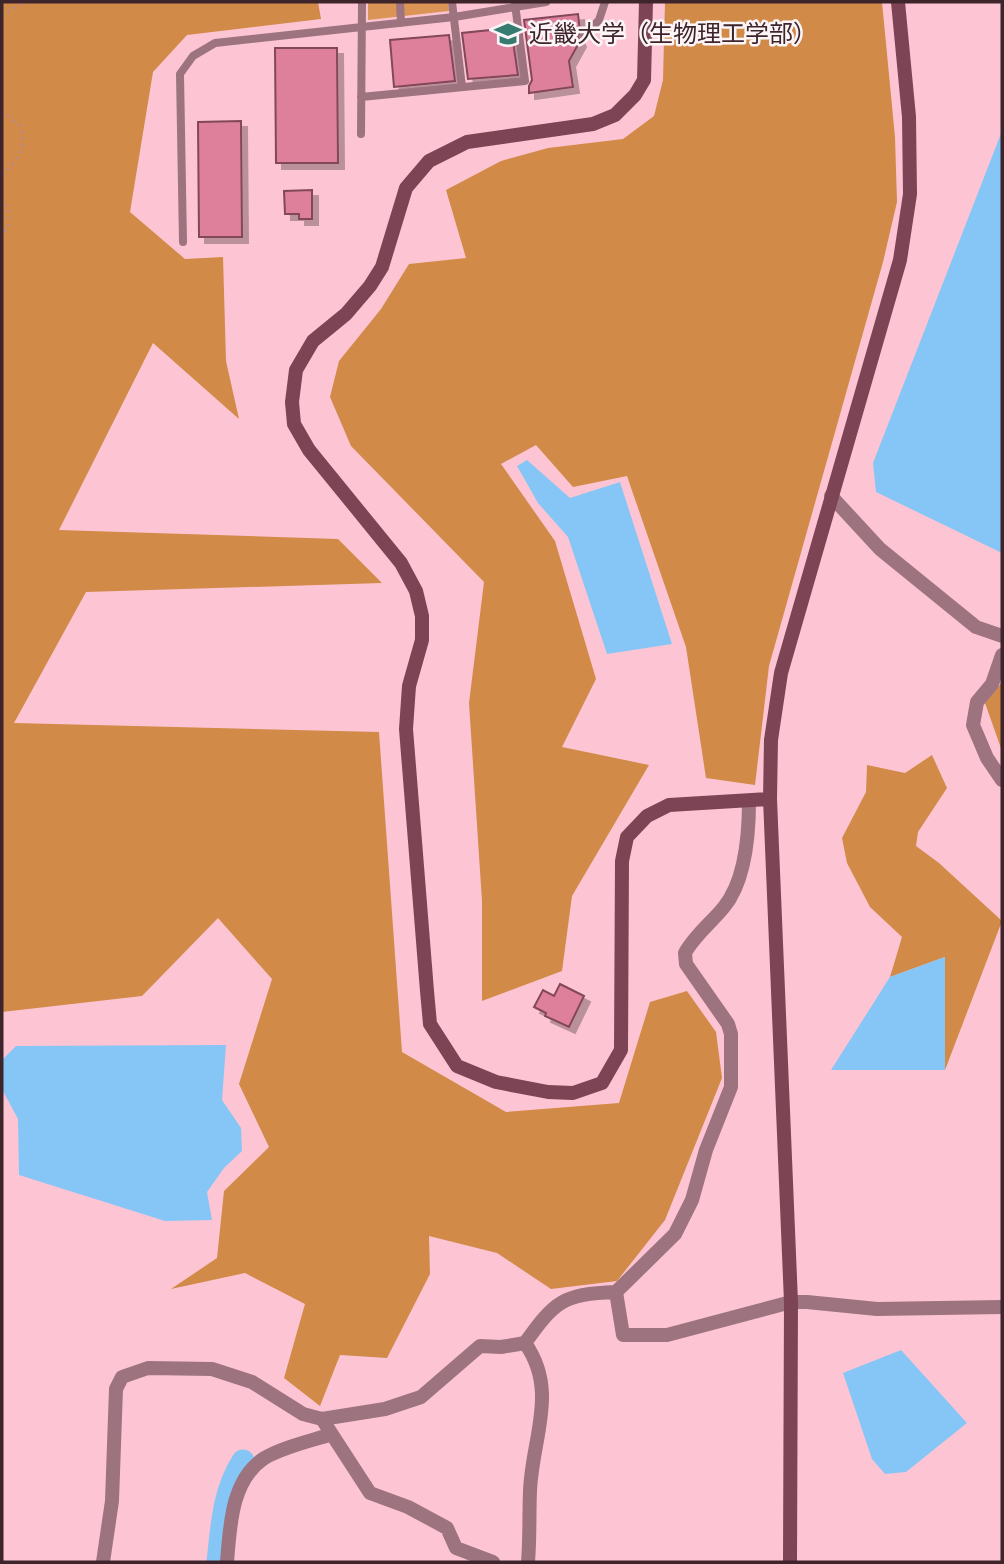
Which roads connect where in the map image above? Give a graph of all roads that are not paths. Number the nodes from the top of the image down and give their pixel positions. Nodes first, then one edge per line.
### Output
1 (362, 2) edge
2 (400, 2) edge
3 (452, 2) edge
4 (546, 2) edge
5 (605, 2) edge
6 (646, 2) edge
7 (898, 2) edge
8 (514, 4) edge
9 (454, 17) junction
10 (401, 23) junction
11 (362, 27) junction
12 (584, 36) dead end
13 (462, 87) junction
14 (361, 97) junction
15 (361, 134) dead end
16 (183, 242) dead end
17 (831, 496) junction
18 (1002, 636) edge
19 (1002, 655) edge
20 (1002, 780) edge
21 (770, 799) junction
22 (749, 801) junction
23 (616, 1292) junction
24 (791, 1303) junction
25 (1002, 1307) edge
26 (524, 1343) junction
27 (322, 1419) junction
28 (330, 1435) junction
29 (103, 1562) edge
30 (227, 1562) edge
31 (493, 1562) edge
32 (528, 1562) edge
33 (790, 1562) edge

1 - 11 lane
2 - 10 lane
3 - 9 lane
4 - 8 lane
5 - 12 lane
6 - 22 street
7 - 17 street
8 - 9 lane
8 - 13 lane
9 - 10 lane
9 - 13 lane
10 - 11 lane
11 - 14 lane
11 - 16 lane
13 - 14 lane
14 - 15 lane
17 - 18 street
17 - 21 street
19 - 20 street
21 - 22 street
21 - 24 street
22 - 23 street
23 - 24 street
23 - 26 street
24 - 25 street
24 - 33 street
26 - 27 street
26 - 32 street
27 - 28 street
27 - 29 street
28 - 30 street
28 - 31 street

